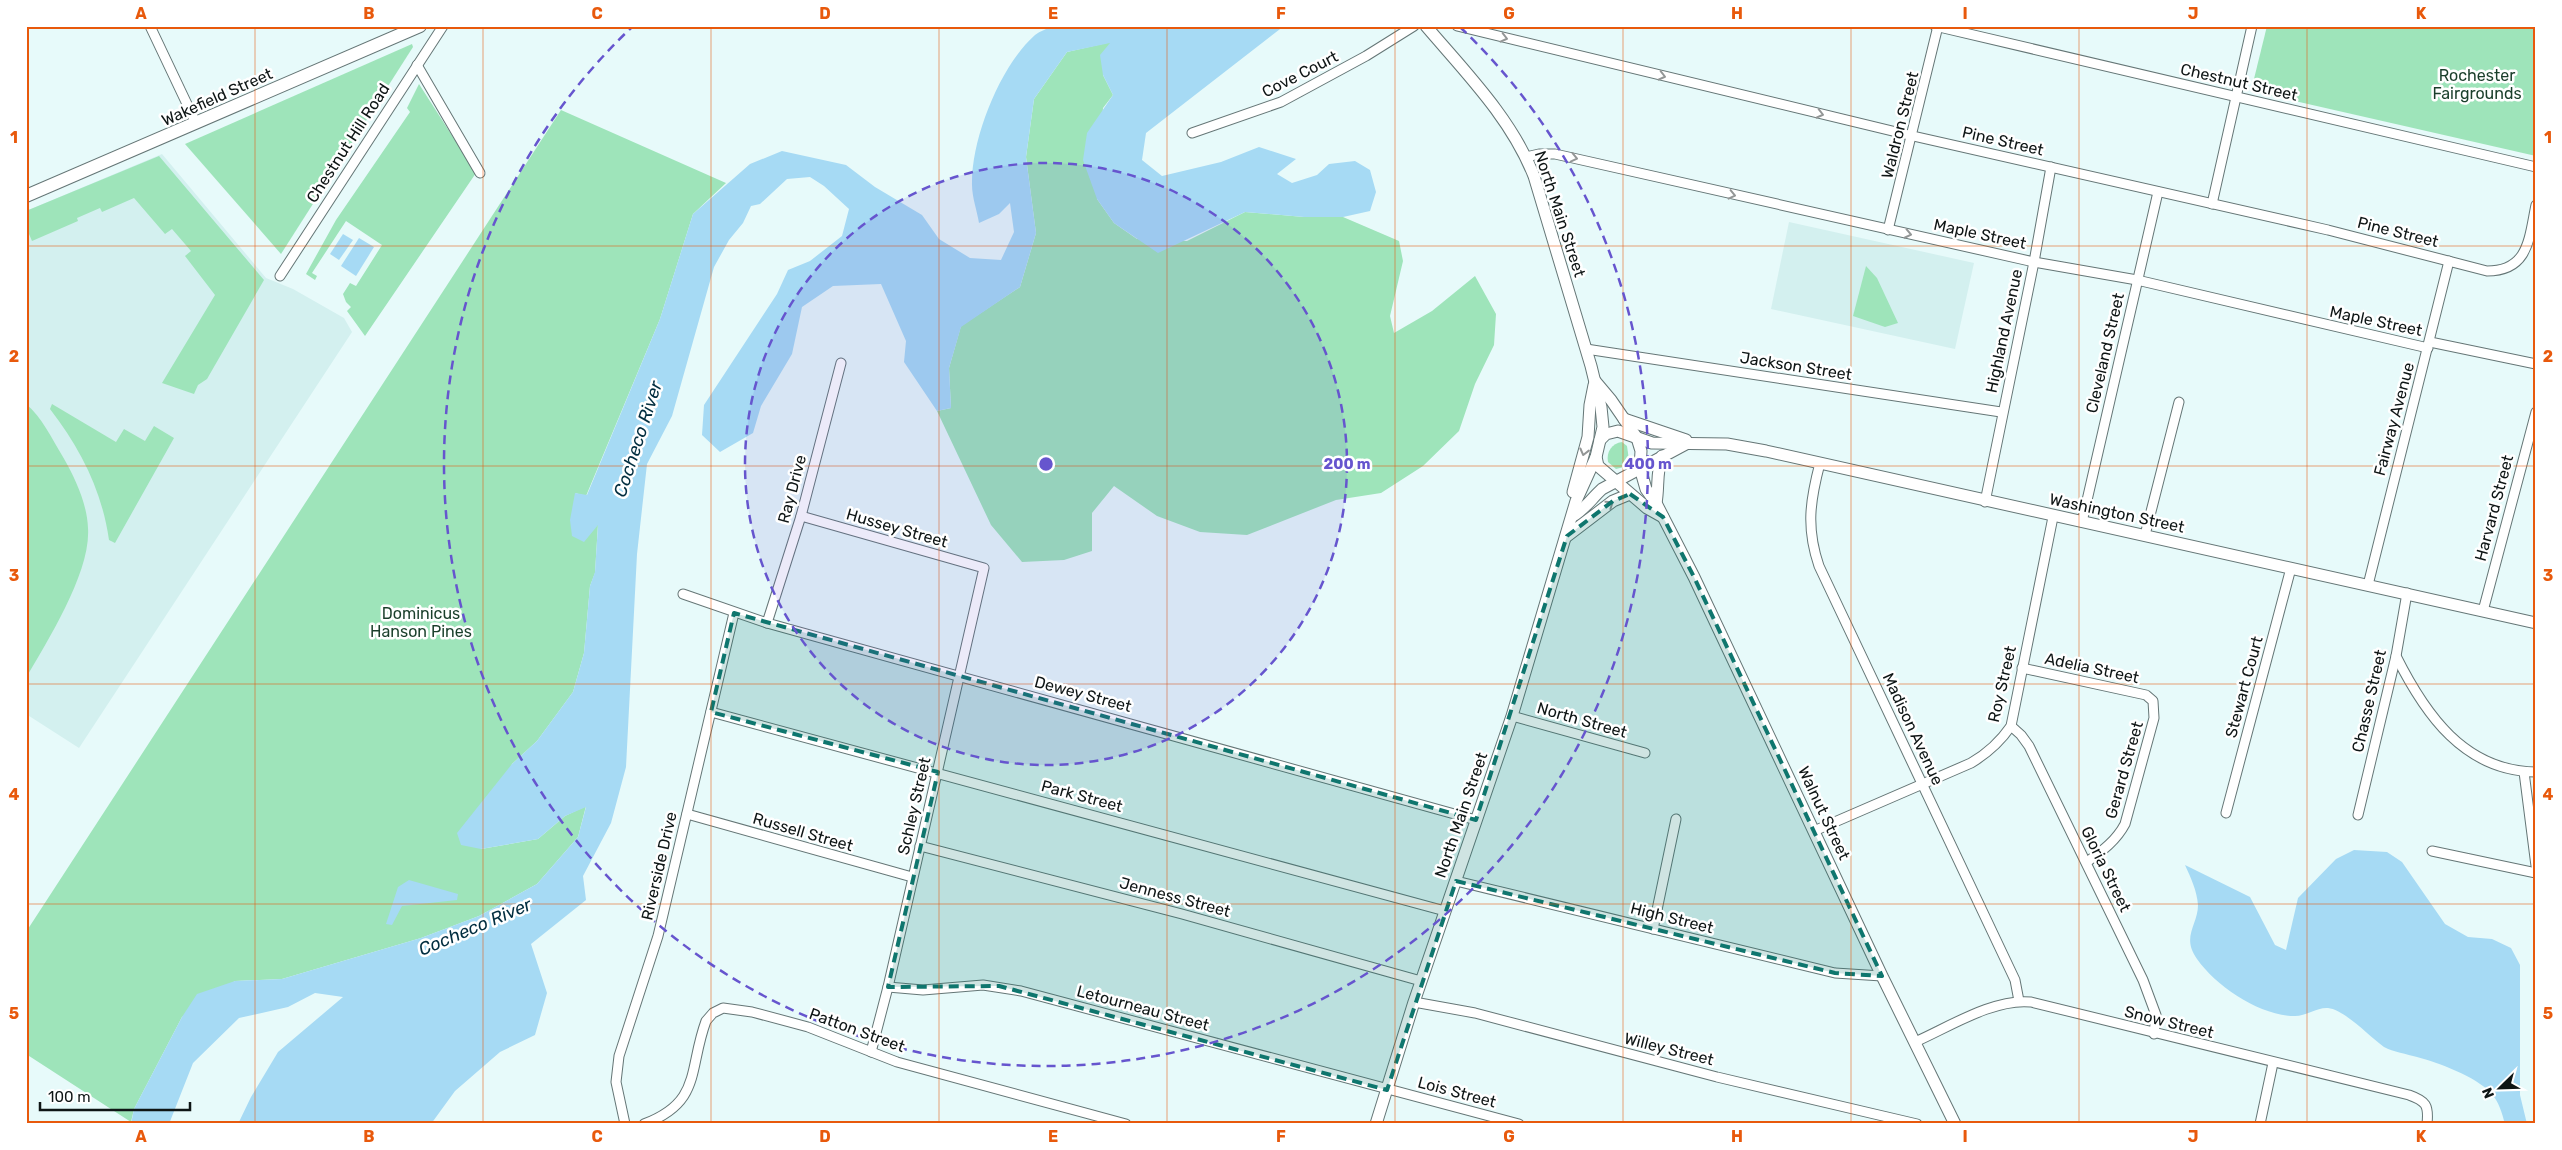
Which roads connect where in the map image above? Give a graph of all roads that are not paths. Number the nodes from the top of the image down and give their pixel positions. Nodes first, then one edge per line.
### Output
1 (150, 26) edge
2 (420, 26) edge
3 (443, 26) edge
4 (1414, 26) edge
5 (1426, 26) edge
6 (1457, 26) edge
7 (1937, 26) edge
8 (2252, 26) edge
9 (417, 65) junction
10 (2236, 96) junction
11 (196, 123) junction
12 (1192, 133) dead end
13 (1913, 136) junction
14 (1526, 158) junction
15 (2051, 167) junction
16 (2536, 167) edge
17 (480, 173) dead end
18 (2158, 192) junction
19 (26, 196) edge
20 (2212, 204) junction
21 (2536, 205) edge
22 (1888, 230) junction
23 (2532, 240) edge
24 (2449, 260) junction
25 (2034, 262) junction
26 (280, 276) dead end
27 (2137, 280) junction
28 (2429, 345) junction
29 (1586, 349) junction
30 (841, 363) dead end
31 (2536, 364) edge
32 (1595, 381) junction
33 (2179, 402) dead end
34 (2002, 412) junction
35 (2536, 412) edge
36 (1624, 419) junction
37 (1637, 438) junction
38 (1600, 440) junction
39 (1690, 442) junction
40 (1662, 456) junction
41 (1596, 457) junction
42 (1820, 463) junction
43 (1640, 468) junction
44 (1617, 481) junction
45 (1630, 494) junction
46 (1985, 502) junction
47 (1656, 503) junction
48 (801, 516) junction
49 (1573, 516) junction
50 (2053, 516) junction
51 (1663, 517) junction
52 (2082, 522) junction
53 (2145, 535) junction
54 (1567, 536) junction
55 (984, 568) joint
56 (2291, 568) junction
57 (2368, 585) junction
58 (683, 594) dead end
59 (2408, 594) junction
60 (2483, 612) junction
61 (734, 613) junction
62 (767, 623) junction
63 (2536, 623) edge
64 (2396, 656) junction
65 (2022, 668) junction
66 (959, 676) junction
67 (2153, 701) joint
68 (711, 712) junction
69 (1512, 716) junction
70 (2011, 726) junction
71 (1645, 753) dead end
72 (938, 772) junction
73 (2524, 772) junction
74 (2536, 772) edge
75 (1922, 785) junction
76 (2226, 813) dead end
77 (687, 814) junction
78 (2358, 815) dead end
79 (1676, 819) dead end
80 (1476, 820) junction
81 (1814, 831) junction
82 (920, 846) junction
83 (2432, 851) dead end
84 (2087, 862) junction
85 (2536, 866) edge
86 (2536, 873) edge
87 (912, 877) junction
88 (1456, 881) junction
89 (1445, 911) junction
90 (1653, 929) junction
91 (1882, 976) junction
92 (1421, 981) junction
93 (888, 987) junction
94 (2019, 1001) junction
95 (1414, 1002) junction
96 (2154, 1034) junction
97 (1915, 1042) junction
98 (871, 1052) junction
99 (2273, 1063) junction
100 (1387, 1090) junction
101 (624, 1124) edge
102 (644, 1124) edge
103 (1126, 1124) edge
104 (1376, 1124) edge
105 (1519, 1124) edge
106 (1917, 1124) edge
107 (1955, 1124) edge
108 (2260, 1124) edge
109 (2427, 1124) edge

1 - 11 street
2 - 11 main road, Wakefield Street
3 - 9 street, Chestnut Hill Road
4 - 12 street, Cove Court
5 - 14 main road, North Main Street
6 -> 13 street, Pine Street
7 - 10 street, Chestnut Street
7 - 13 street, Waldron Street
8 - 10 street
9 - 17 street
9 - 26 street, Chestnut Hill Road
10 - 16 street, Chestnut Street
10 - 20 street
11 - 19 main road, Wakefield Street
13 - 15 street, Pine Street
13 - 22 street, Waldron Street
14 -> 22 street, Maple Street
14 - 29 main road, North Main Street
15 - 18 street, Pine Street
15 - 25 street, Highland Avenue
18 - 20 street, Pine Street
18 - 27 street, Cleveland Street
20 - 24 street, Pine Street
21 - 23 street, Pine Street
22 -> 25 street, Maple Street
23 - 24 street, Pine Street
24 - 28 street, Fairway Avenue
25 - 27 street, Maple Street
25 - 34 street, Highland Avenue
27 - 28 street, Maple Street
27 - 52 street, Cleveland Street
28 - 31 street, Maple Street
28 - 57 street, Fairway Avenue
29 - 32 main road, North Main Street
29 - 34 street, Jackson Street
30 - 48 street, Ray Drive
32 - 36 main road, North Main Street
32 - 38 main road, North Main Street
32 -> 49 main road, North Main Street
33 - 53 street
34 - 46 street, Highland Avenue
35 - 60 street, Harvard Street
36 - 37 main road, North Main Street
36 - 39 main road
37 - 38 main road
37 - 39 main road, Washington Street
37 - 43 main road
38 - 41 main road
39 - 40 main road, Washington Street
39 - 42 main road, Washington Street
40 - 43 main road, Washington Street
40 - 47 main road
41 - 44 main road
41 - 49 main road, North Main Street
42 - 46 main road, Washington Street
42 - 75 street, Madison Avenue
43 - 44 main road
43 - 47 main road, Walnut Street
44 - 45 main road
44 - 49 main road, North Main Street
45 - 51 main road
54 -> 45 main road
46 - 50 main road, Washington Street
47 - 51 main road, Walnut Street
48 - 55 street, Hussey Street
48 - 62 street, Ray Drive
49 - 54 main road, North Main Street
50 - 52 main road, Washington Street
50 - 65 street, Roy Street
51 - 81 main road, Walnut Street
52 - 53 main road, Washington Street
53 - 56 main road, Washington Street
54 - 69 main road, North Main Street
55 - 66 street, Schley Street
56 - 57 main road, Washington Street
56 - 76 street, Stewart Court
57 - 59 main road, Washington Street
58 - 61 street, Dewey Street
59 - 60 main road, Washington Street
59 - 64 street, Chasse Street
60 - 63 main road, Washington Street
61 - 62 street, Dewey Street
61 - 68 street, Riverside Drive
62 - 66 street, Dewey Street
64 - 73 street
64 - 78 street, Chasse Street
65 - 67 street, Adelia Street
65 - 70 street, Roy Street
66 - 72 street, Schley Street
66 - 80 street, Dewey Street
67 - 84 street, Gerard Street
68 - 72 street, Park Street
68 - 77 street, Riverside Drive
69 - 71 street, North Street
69 - 80 main road, North Main Street
70 - 75 street, Roy Street
70 - 84 street, Gloria Street
72 - 82 street, Schley Street
72 - 89 street, Park Street
73 - 74 street
73 - 85 street
75 - 81 street, Roy Street
75 - 94 street, Madison Avenue
77 - 87 street, Russell Street
77 - 101 street, Riverside Drive
79 - 90 street
80 - 88 main road, North Main Street
81 - 91 main road, Walnut Street
82 - 87 street, Schley Street
82 - 92 street, Jenness Street
83 - 86 street
84 - 96 street, Gloria Street
87 - 93 street, Schley Street
88 - 89 main road, North Main Street
88 - 90 street, High Street
89 - 92 main road, North Main Street
90 - 91 street, High Street
91 - 97 main road, Walnut Street
92 - 95 main road, North Main Street
93 - 98 street, Schley Street
93 - 100 street, Letourneau Street
94 - 96 street, Snow Street
94 - 97 street, Snow Street
95 - 100 main road, North Main Street
95 - 106 street, Willey Street
96 - 99 street, Snow Street
97 - 107 main road, Walnut Street
98 - 102 street, Patton Street
98 - 103 street, Patton Street
99 - 108 street
99 - 109 street, Snow Street
100 - 104 main road, North Main Street
100 - 105 street, Lois Street

